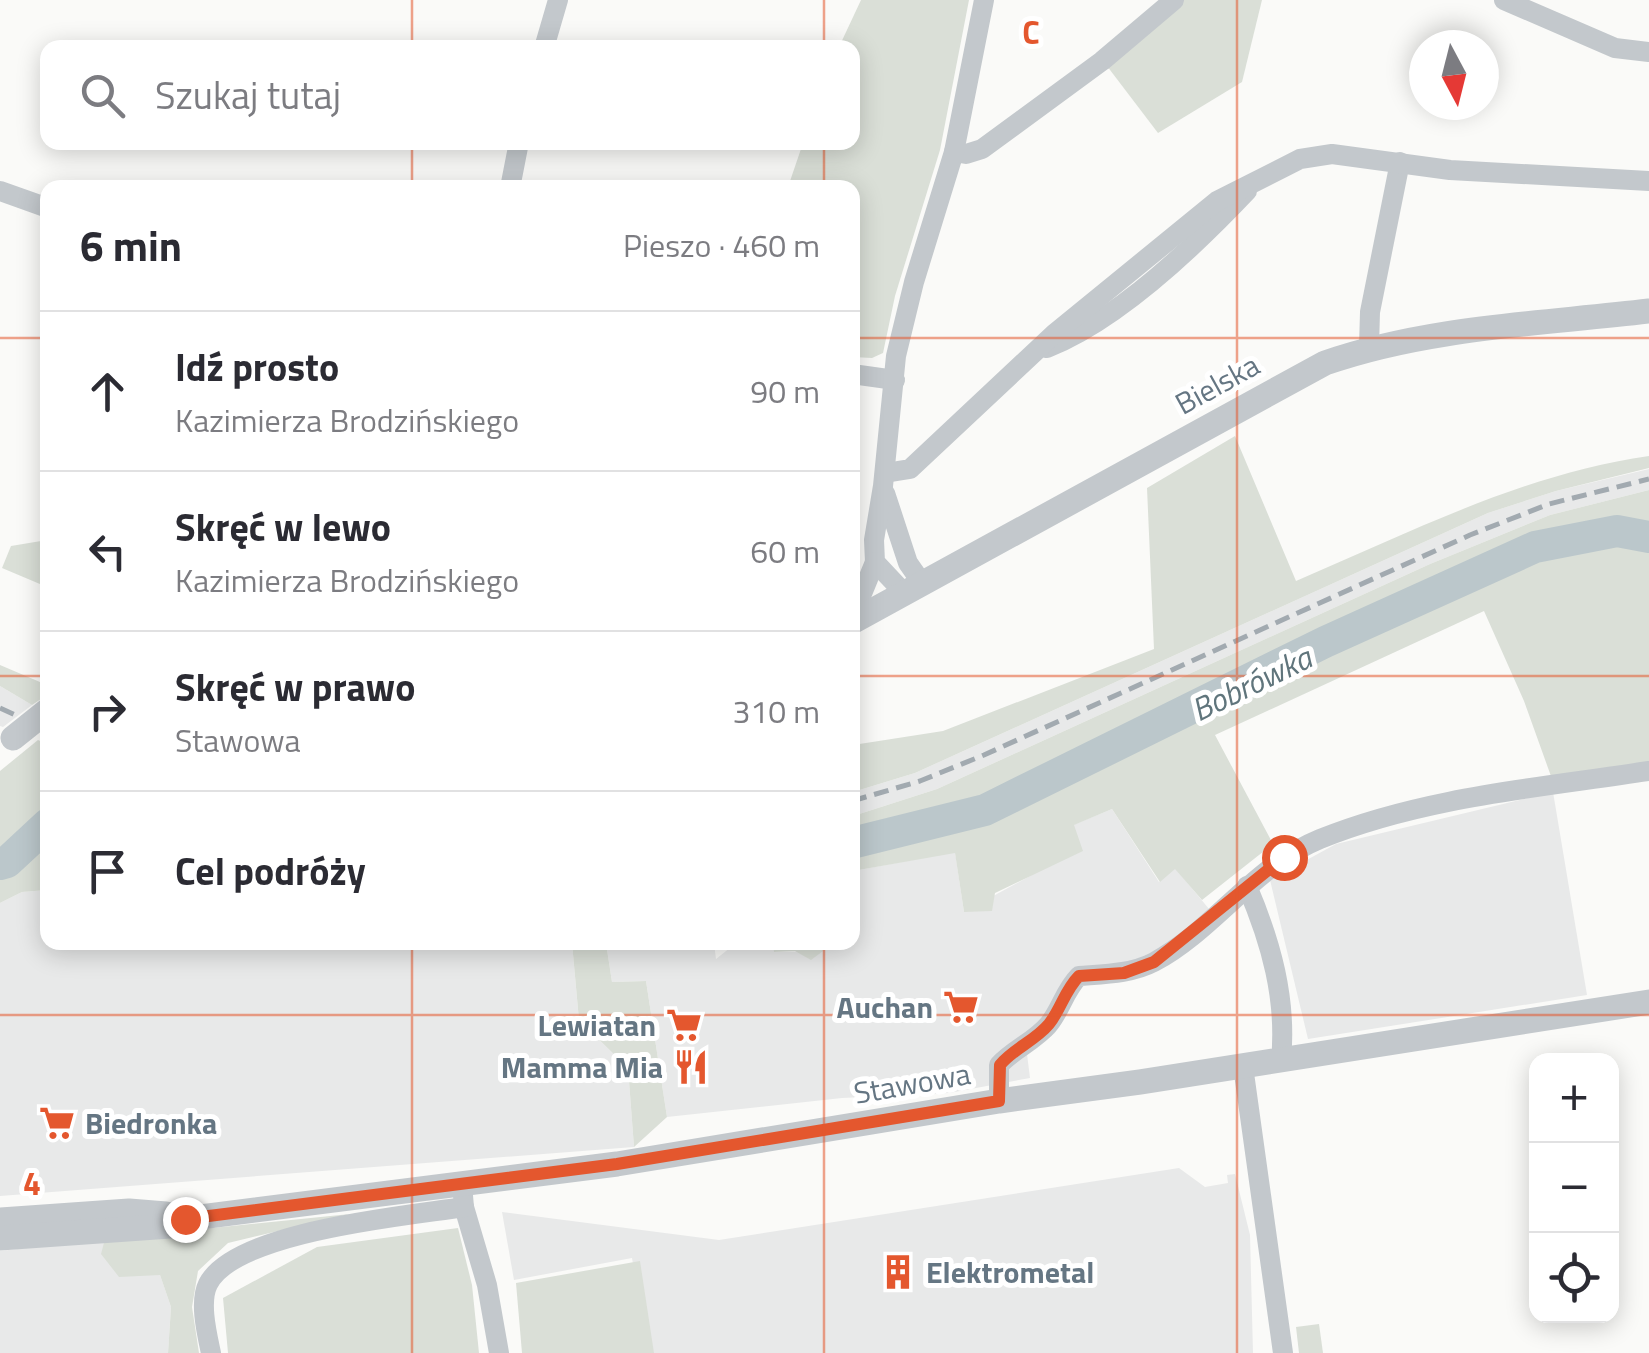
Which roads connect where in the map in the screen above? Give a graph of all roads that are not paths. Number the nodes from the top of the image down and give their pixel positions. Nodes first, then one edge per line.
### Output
1 (558, 0) edge
2 (984, 0) edge
3 (1174, 0) edge
4 (1504, 0) edge
5 (546, 40) edge
6 (1649, 52) edge
7 (517, 150) edge
8 (954, 152) junction
9 (1400, 162) junction
10 (512, 180) edge
11 (1649, 181) edge
12 (0, 191) edge
13 (40, 205) edge
14 (1649, 310) edge
15 (1370, 348) junction
16 (860, 375) edge
17 (895, 380) junction
18 (884, 480) junction
19 (876, 562) junction
20 (913, 588) junction
21 (860, 601) edge
22 (860, 616) edge
23 (40, 716) edge
24 (6, 744) edge
25 (1649, 771) edge
26 (1248, 886) junction
27 (1649, 1002) edge
28 (1280, 1060) junction
29 (1243, 1066) junction
30 (999, 1101) junction
31 (463, 1196) junction
32 (185, 1219) junction
33 (0, 1220) edge
34 (0, 1238) edge
35 (210, 1353) edge
36 (499, 1353) edge
37 (1283, 1353) edge

1 - 5 street
2 - 8 street
3 - 8 street
4 - 6 street
7 - 10 street
8 - 17 street
9 - 11 street
9 - 15 street
9 - 18 street
12 - 13 street
14 - 15 street, Bielska
15 - 20 street, Bielska
16 - 17 street
17 - 18 street
18 - 19 street
18 - 20 street
19 - 20 street
19 - 21 street
20 - 22 street, Bielska
23 - 24 street, bridge
25 - 26 street
26 - 28 street
26 - 30 street
27 - 28 street, Stawowa
28 - 29 street, Stawowa
29 - 30 street, Stawowa
29 - 37 street
30 - 31 street, Stawowa
31 - 32 street, Stawowa
31 - 35 street
31 - 36 street
32 - 33 street, Stawowa
32 - 34 street, Stawowa

